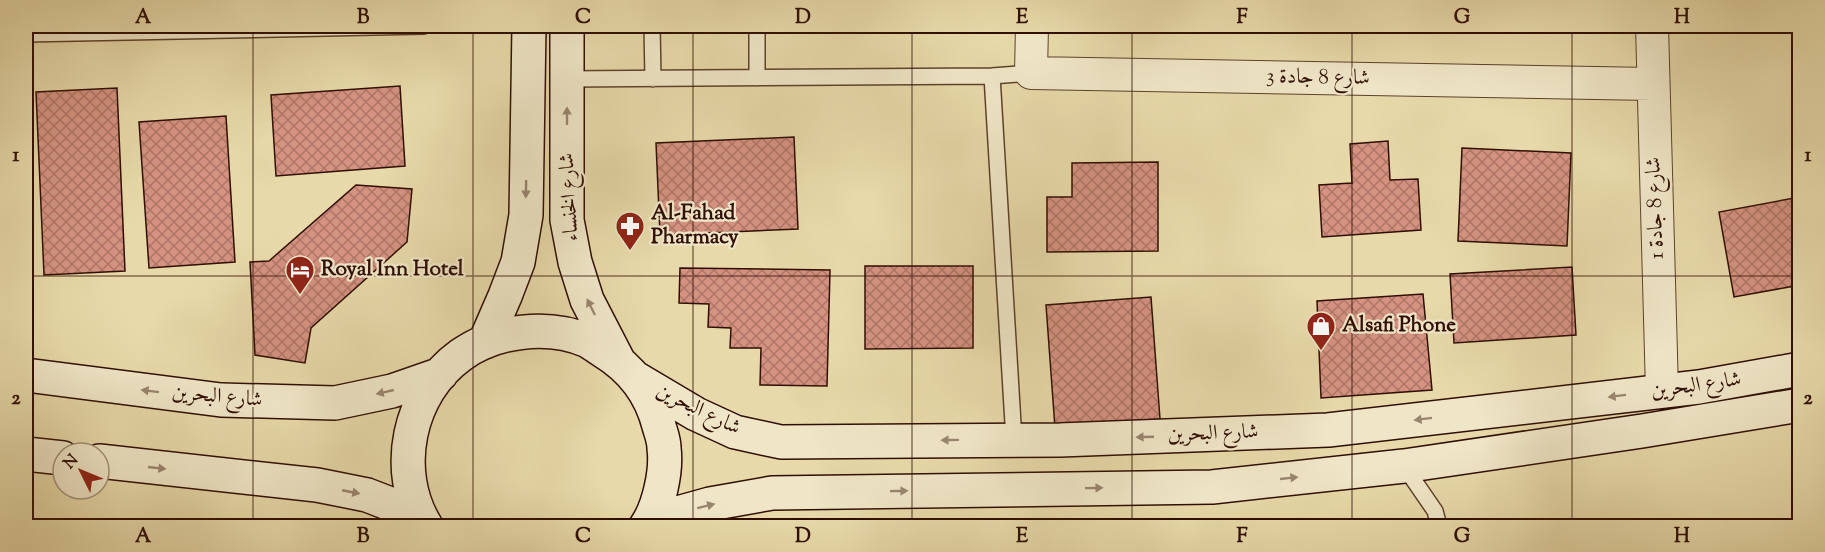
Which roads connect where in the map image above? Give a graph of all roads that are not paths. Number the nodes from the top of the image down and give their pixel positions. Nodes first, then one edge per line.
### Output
1 (424, 26) edge
2 (530, 26) edge
3 (567, 26) edge
4 (652, 26) edge
5 (757, 26) edge
6 (1032, 26) edge
7 (1652, 26) edge
8 (26, 34) edge
9 (1031, 73) junction
10 (992, 76) junction
11 (757, 78) junction
12 (653, 79) junction
13 (567, 80) junction
14 (1652, 84) junction
15 (485, 342) junction
16 (1800, 369) edge
17 (627, 370) junction
18 (441, 374) junction
19 (26, 375) edge
20 (1662, 391) junction
21 (1800, 405) edge
22 (1014, 440) junction
23 (26, 454) edge
24 (51, 457) edge
25 (111, 463) edge
26 (1404, 466) junction
27 (422, 521) edge
28 (648, 524) edge
29 (1439, 526) edge

1 - 8 lane
2 -> 15 street, شارع الخنساء
3 - 13 street, شارع الخنساء
4 - 12 lane
5 - 11 lane
6 - 9 street
7 - 14 street, شارع 8 جادة 1
9 - 10 lane
9 - 14 street, شارع 8 جادة 3
10 - 11 lane
10 - 22 lane
11 - 12 lane
12 - 13 lane
17 -> 13 street, شارع الخنساء
14 - 20 street, شارع 8 جادة 1
15 - 17 street, شارع البحرين
15 - 18 street, شارع البحرين
16 - 20 street, شارع البحرين
22 -> 17 street, شارع البحرين
17 - 28 street, شارع الخنساء
18 -> 19 street, شارع البحرين
18 - 27 street
20 -> 22 street, شارع البحرين
21 - 26 street, شارع البحرين
23 - 24 street
25 -> 27 street
28 -> 26 street, شارع البحرين
26 - 29 lane

